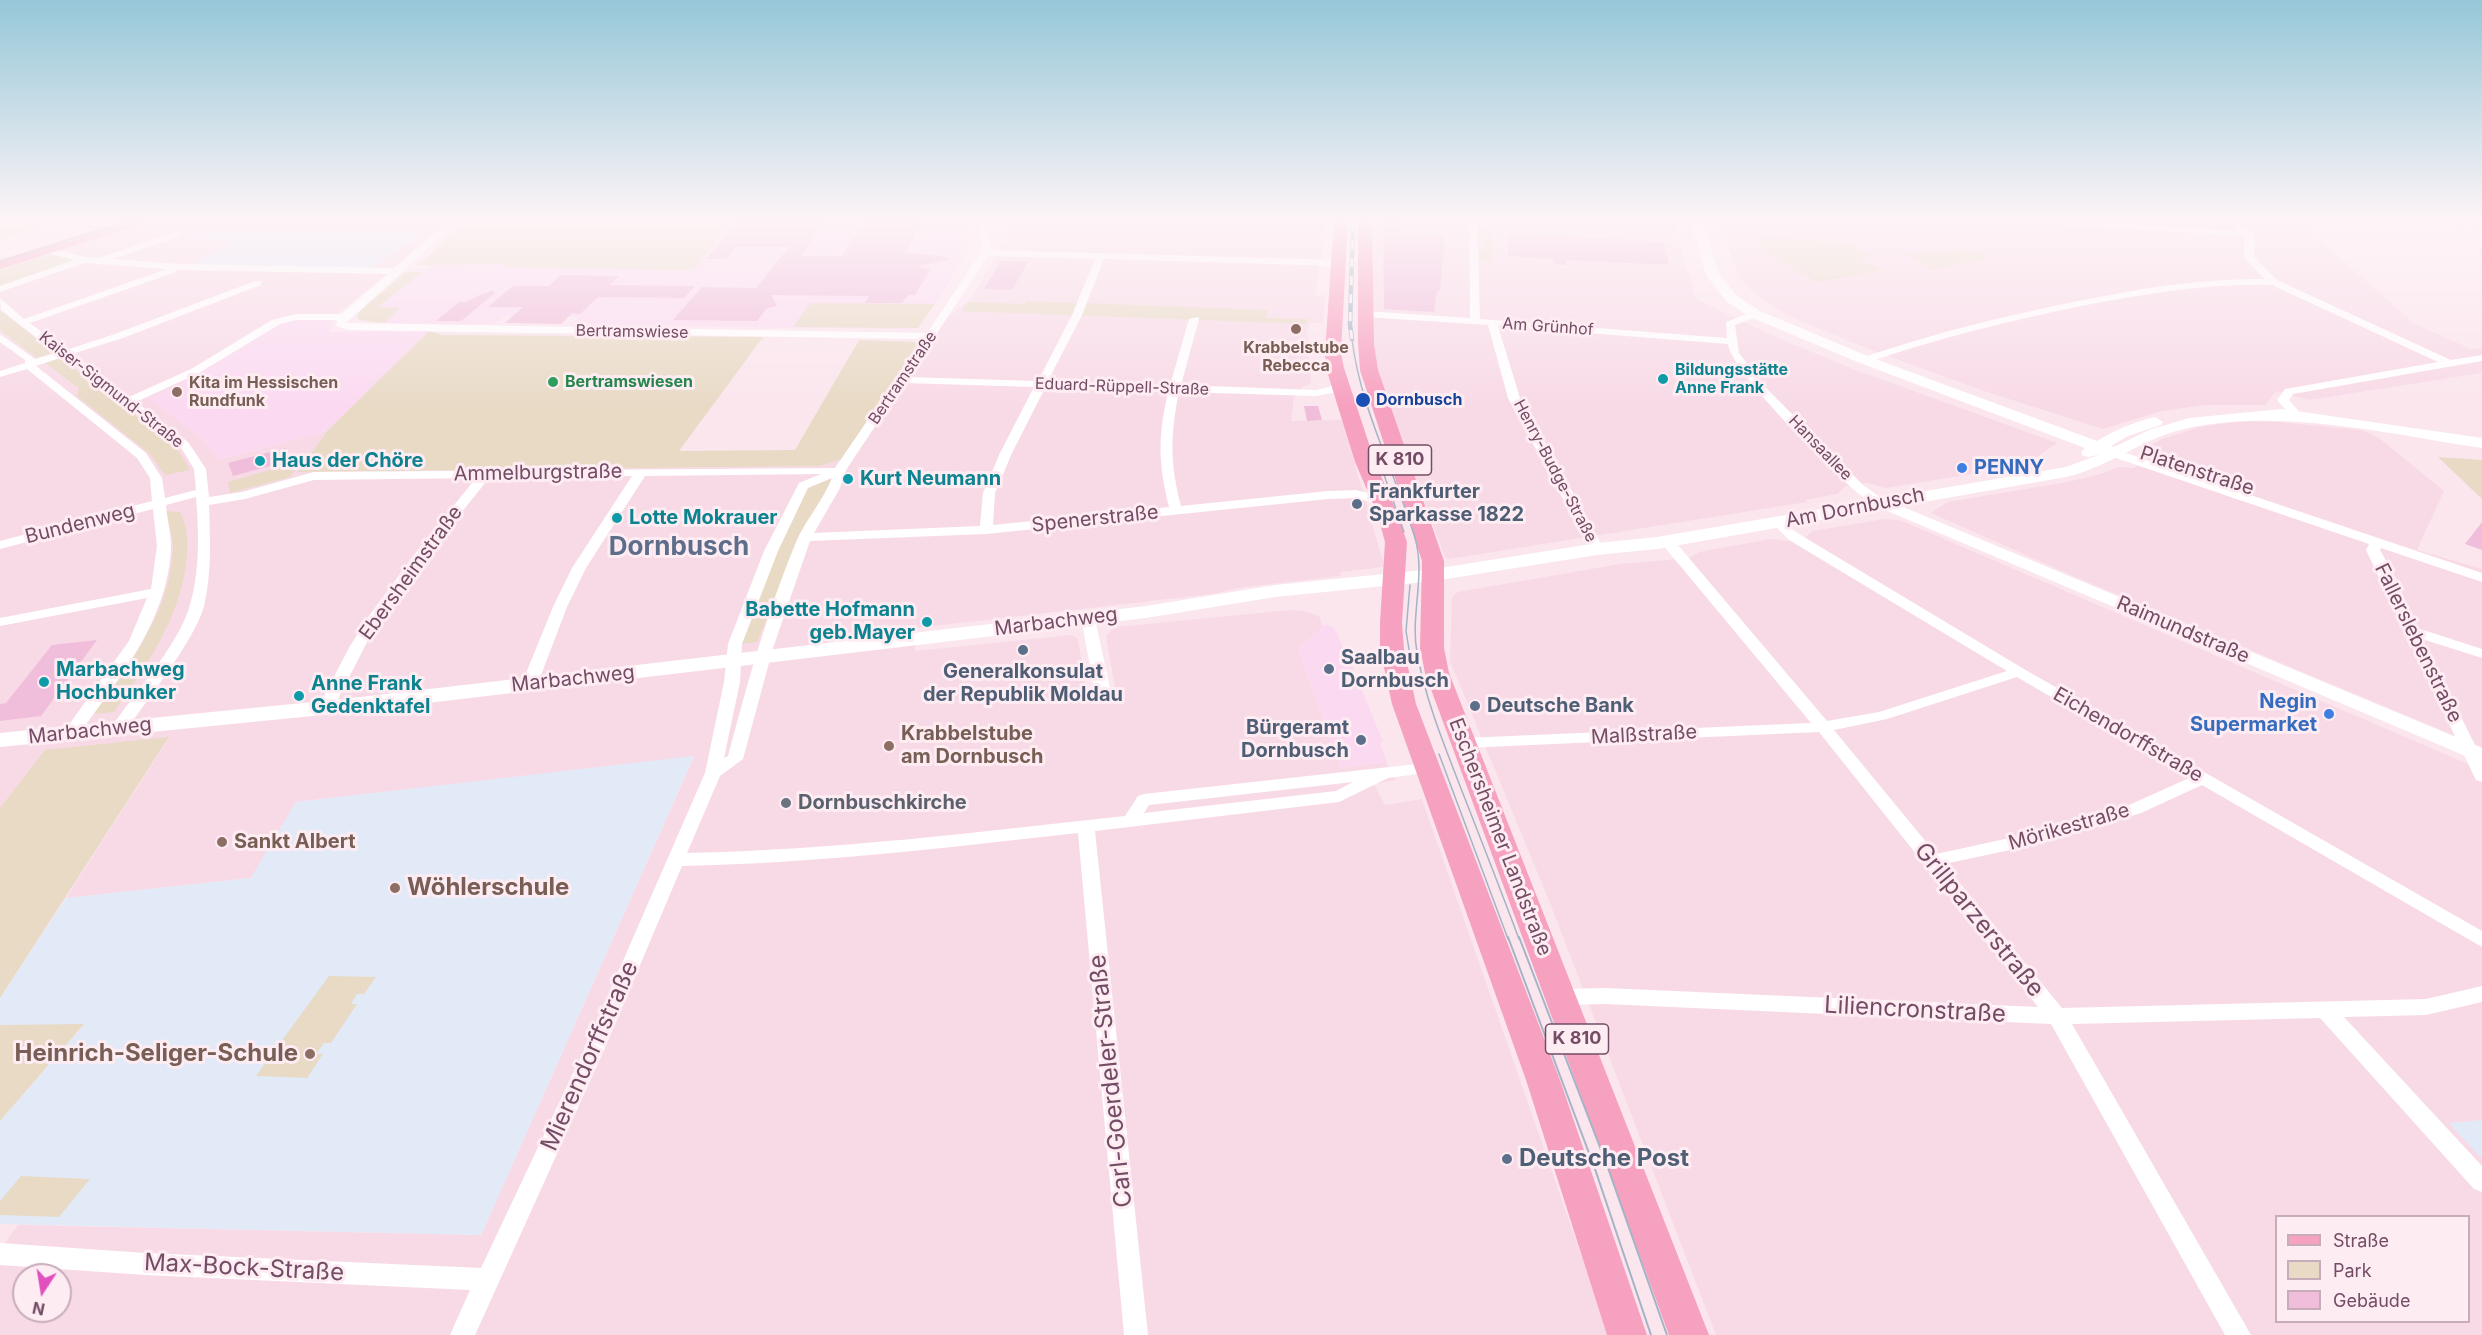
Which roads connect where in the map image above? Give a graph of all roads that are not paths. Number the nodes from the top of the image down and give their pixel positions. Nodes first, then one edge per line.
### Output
1 (22, 281) edge
2 (145, 281) edge
3 (384, 281) edge
4 (967, 281) edge
5 (1090, 281) edge
6 (1337, 281) edge
7 (1365, 281) edge
8 (1474, 281) edge
9 (1717, 281) edge
10 (2274, 282) joint
11 (258, 286) dead end
12 (0, 289) edge
13 (0, 301) edge
14 (1365, 314) junction
15 (1755, 314) junction
16 (344, 317) junction
17 (1194, 320) dead end
18 (24, 322) junction
19 (1475, 322) junction
20 (1492, 323) junction
21 (931, 336) junction
22 (0, 337) edge
23 (1731, 341) junction
24 (64, 353) junction
25 (2482, 358) edge
26 (1864, 360) junction
27 (2448, 363) junction
28 (30, 366) junction
29 (0, 374) edge
30 (901, 380) junction
31 (1338, 384) junction
32 (1040, 385) junction
33 (1174, 388) junction
34 (129, 401) junction
35 (2296, 416) junction
36 (2482, 442) edge
37 (2111, 447) junction
38 (840, 470) junction
39 (641, 472) junction
40 (486, 474) junction
41 (203, 497) junction
42 (1382, 501) junction
43 (159, 504) junction
44 (1884, 504) junction
45 (1176, 510) junction
46 (1778, 523) junction
47 (986, 530) junction
48 (805, 537) junction
49 (1662, 542) junction
50 (2377, 543) junction
51 (0, 545) edge
52 (1597, 549) junction
53 (2482, 578) edge
54 (1433, 580) junction
55 (1394, 584) junction
56 (157, 592) junction
57 (1088, 618) junction
58 (0, 622) edge
59 (2411, 631) junction
60 (2482, 654) edge
61 (761, 657) junction
62 (734, 660) junction
63 (2019, 672) junction
64 (530, 683) junction
65 (1103, 693) dead end
66 (326, 707) junction
67 (1823, 727) junction
68 (118, 728) junction
69 (71, 733) junction
70 (0, 740) edge
71 (1465, 743) junction
72 (2476, 754) edge
73 (1426, 768) junction
74 (713, 773) junction
75 (2482, 776) edge
76 (2203, 778) junction
77 (1086, 827) junction
78 (676, 860) junction
79 (1931, 861) junction
80 (2482, 940) edge
81 (2482, 994) edge
82 (1562, 998) junction
83 (2325, 1011) junction
84 (2057, 1016) junction
85 (2482, 1182) edge
86 (0, 1254) edge
87 (489, 1280) junction
88 (462, 1335) edge
89 (1136, 1335) edge
90 (1627, 1335) edge
91 (1689, 1335) edge
92 (2239, 1335) edge

1 - 12 street
2 - 18 street
3 - 16 street
4 - 21 street, Bertramstraße
5 - 32 street
6 - 31 main road, K 810
7 - 14 main road, Eschersheimer Landstraße / K 810
8 - 19 street
9 - 15 main road
10 - 26 street
10 - 27 street
11 - 24 street
13 - 18 street, Kaiser-Sigmund-Straße
14 - 19 street, Am Grünhof
14 - 54 main road, Eschersheimer Landstraße / K 810
15 - 23 street
15 - 26 main road, Platenstraße
16 - 21 street, Bertramswiese
16 - 34 street
17 - 33 street
18 - 24 street, Kaiser-Sigmund-Straße
19 - 20 street, Am Grünhof
20 - 23 street, Am Grünhof
20 - 52 street, Henry-Budge-Straße
21 - 30 street, Bertramstraße
22 - 28 street, Kaiser-Sigmund-Straße
23 - 44 street, Hansaallee
24 - 28 street
24 - 34 street, Kaiser-Sigmund-Straße
25 - 27 street
26 - 37 main road, Platenstraße
27 - 35 street
28 - 29 street
28 - 43 street, Kaiser-Sigmund-Straße
30 - 32 street, Eduard-Rüppell-Straße
30 - 38 street, Bertramstraße
31 - 33 street, Eduard-Rüppell-Straße
31 - 42 main road, K 810
32 - 33 street, Eduard-Rüppell-Straße
32 - 47 street
33 - 45 street
34 - 41 street, Kaiser-Sigmund-Straße
35 - 36 main road, Am Dornbusch
35 - 37 main road, Am Dornbusch
37 - 44 main road, Am Dornbusch
37 - 50 street, Platenstraße
38 - 39 street, Ammelburgstraße
38 - 48 street, Bertramstraße
38 - 62 street
39 - 40 street, Ammelburgstraße
39 - 64 street
40 - 41 street, Ammelburgstraße
40 - 66 street, Ebersheimstraße
41 - 43 street
41 - 68 street, Kaiser-Sigmund-Straße
42 - 45 street, Spenerstraße
42 - 55 main road, K 810
43 - 51 street, Bundenweg
43 - 56 street, Kaiser-Sigmund-Straße
44 - 46 main road, Am Dornbusch
44 - 72 street, Raimundstraße
45 - 47 street, Spenerstraße
46 - 49 main road, Am Dornbusch
46 - 63 street, Eichendorffstraße
47 - 48 street, Spenerstraße
48 - 61 street, Bertramstraße
49 - 52 main road, Am Dornbusch
49 - 54 main road, Am Dornbusch
49 - 67 street, Grillparzerstraße
50 - 53 street, Platenstraße
50 - 59 street, Fallerslebenstraße
52 - 54 main road, Am Dornbusch
54 - 55 main road, Marbachweg
54 - 71 main road, Eschersheimer Landstraße / K 810
55 - 57 main road, Marbachweg
55 - 73 main road, K 810
56 - 58 street
56 - 69 street, Kaiser-Sigmund-Straße
57 - 61 main road, Marbachweg
57 - 65 street
59 - 60 street
59 - 72 street, Fallerslebenstraße
61 - 62 main road, Marbachweg
61 - 74 street, Mierendorffstraße
62 - 64 main road, Marbachweg
62 - 74 street, Mierendorffstraße
63 - 67 street, Malßstraße
63 - 76 street, Eichendorffstraße
64 - 66 main road, Marbachweg
66 - 68 main road, Marbachweg
67 - 71 street, Malßstraße
67 - 79 street, Grillparzerstraße
68 - 69 main road, Marbachweg
69 - 70 main road, Marbachweg
71 - 82 main road, Eschersheimer Landstraße / K 810
72 - 75 street, Fallerslebenstraße
73 - 77 street
73 - 90 main road, K 810
74 - 78 street, Mierendorffstraße
76 - 79 street, Mörikestraße
76 - 80 street, Eichendorffstraße
77 - 78 street
77 - 89 street, Carl-Goerdeler-Straße
78 - 87 street, Mierendorffstraße
79 - 84 street, Grillparzerstraße
81 - 83 street, Liliencronstraße
82 - 84 street, Liliencronstraße
82 - 91 main road, Eschersheimer Landstraße / K 810
83 - 84 street, Liliencronstraße
83 - 85 street
84 - 92 street, Grillparzerstraße
86 - 87 street, Max-Bock-Straße
87 - 88 street, Mierendorffstraße

